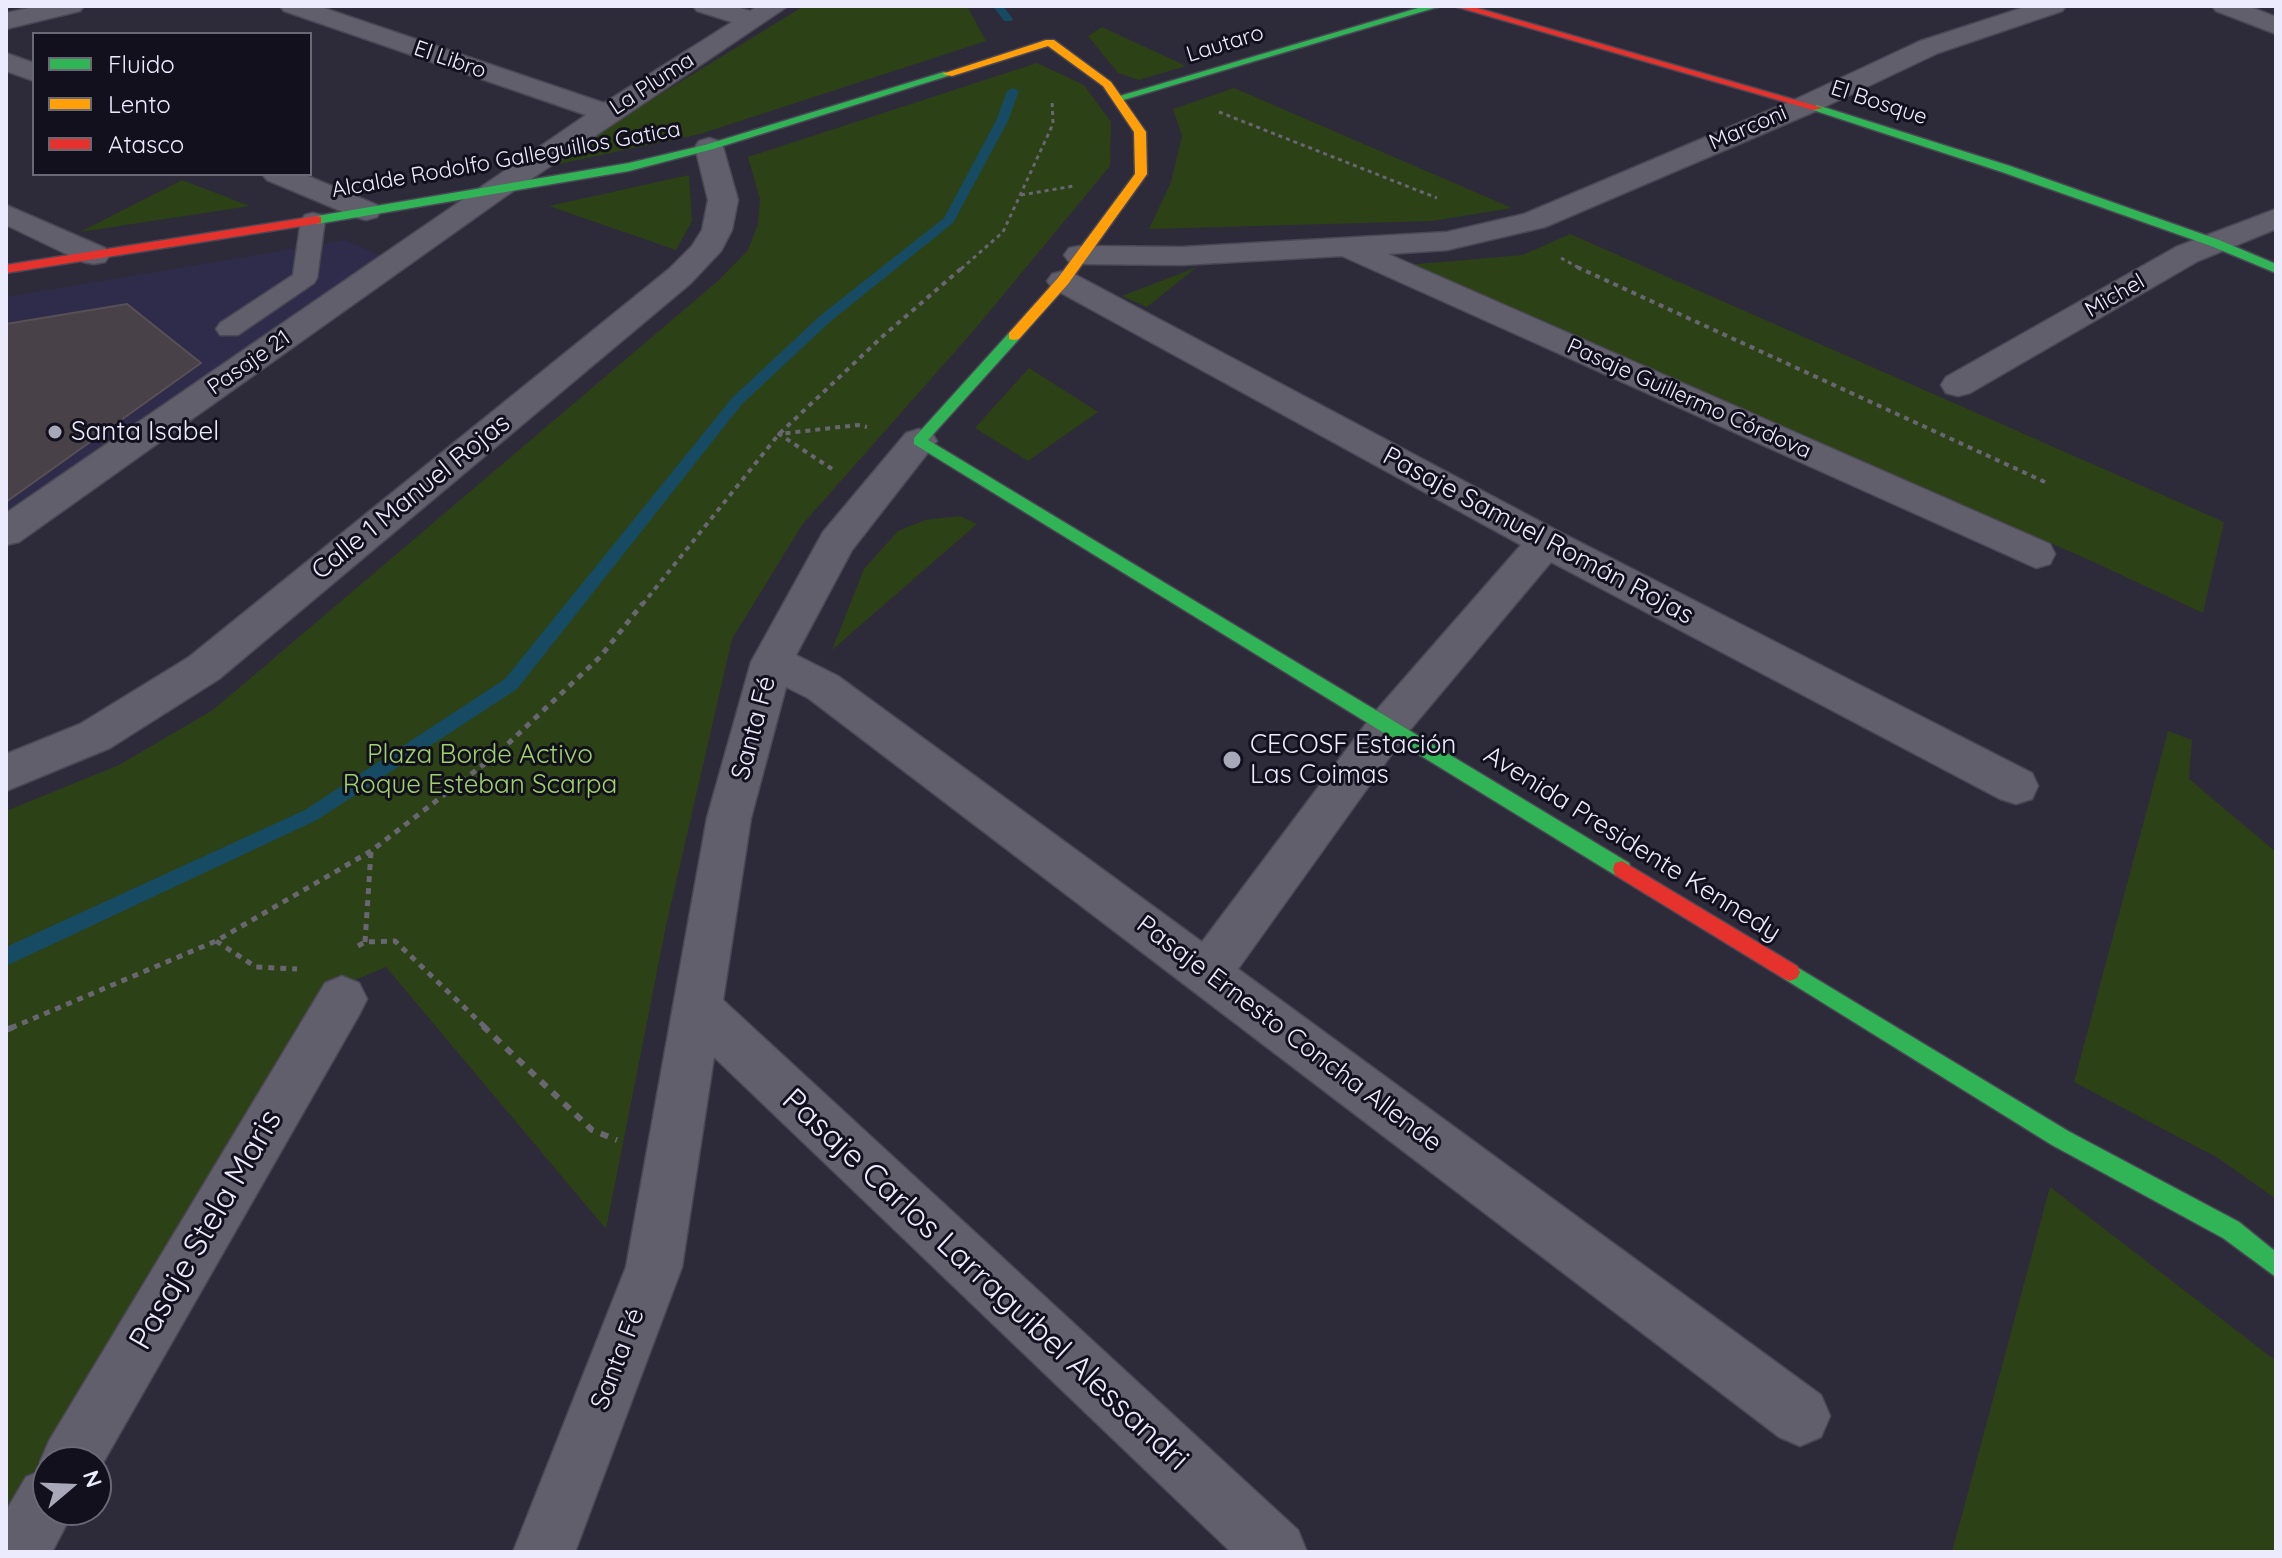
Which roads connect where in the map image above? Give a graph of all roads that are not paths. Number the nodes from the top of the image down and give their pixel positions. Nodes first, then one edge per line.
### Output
1 (71, 6) edge
2 (293, 6) edge
3 (706, 6) edge
4 (1436, 6) edge
5 (1459, 6) edge
6 (2053, 6) edge
7 (2225, 6) edge
8 (764, 13) edge
9 (6, 21) edge
10 (2276, 26) edge
11 (1050, 42) joint
12 (6, 61) edge
13 (32, 72) edge
14 (1119, 98) junction
15 (1806, 105) junction
16 (607, 113) junction
17 (709, 147) junction
18 (282, 176) edge
19 (492, 192) junction
20 (366, 211) junction
21 (6, 214) edge
22 (2276, 218) edge
23 (313, 220) junction
24 (2215, 243) junction
25 (1341, 245) junction
26 (94, 255) junction
27 (1072, 268) junction
28 (6, 269) edge
29 (2276, 269) edge
30 (229, 329) dead end
31 (1958, 385) dead end
32 (919, 441) junction
33 (6, 532) edge
34 (1546, 542) junction
35 (2036, 554) dead end
36 (772, 662) junction
37 (1389, 725) junction
38 (6, 773) edge
39 (2016, 786) dead end
40 (335, 972) road end
41 (1207, 973) junction
42 (696, 1007) junction
43 (2276, 1266) edge
44 (1800, 1416) dead end
45 (79, 1446) edge
46 (32, 1526) edge
47 (17, 1552) edge
48 (544, 1552) edge
49 (1276, 1552) edge

1 - 9 street
2 - 16 street, El Libro
3 - 8 street
4 - 14 street, Lautaro
5 - 15 street, El Bosque
6 - 15 street, Marconi
7 - 10 street
8 - 16 street, La Pluma
11 - 14 street, Santa Fé
11 - 17 street, Alcalde Rodolfo Galleguillos Gatica
12 - 13 street
14 - 27 street, Santa Fé
15 - 24 street, El Bosque
15 - 25 street, Marconi
16 - 19 street, La Pluma
17 - 19 street, Alcalde Rodolfo Galleguillos Gatica
17 - 38 street, Calle 1 Manuel Rojas
18 - 20 street
19 - 20 street, Alcalde Rodolfo Galleguillos Gatica
19 - 33 street, Pasaje 21
20 - 23 street, Alcalde Rodolfo Galleguillos Gatica
21 - 26 street
22 - 24 street, Michel
23 - 26 street, Alcalde Rodolfo Galleguillos Gatica
23 - 30 lane
24 - 29 street, El Bosque
24 - 31 street, Michel
25 - 27 street, Marconi
25 - 35 street, Pasaje Guillermo Córdova
26 - 28 street, Alcalde Rodolfo Galleguillos Gatica
27 - 32 street, Santa Fé
27 - 34 street, Pasaje Samuel Román Rojas
32 - 36 street, Santa Fé
32 - 37 street, Avenida Presidente Kennedy
34 - 37 street
34 - 39 street, Pasaje Samuel Román Rojas
36 - 41 street, Pasaje Ernesto Concha Allende
36 - 42 street, Santa Fé
37 - 41 street
37 - 43 street, Avenida Presidente Kennedy
40 - 45 street, Pasaje Stela Maris
41 - 44 street, Pasaje Ernesto Concha Allende
42 - 48 street, Santa Fé
42 - 49 street, Pasaje Carlos Larraguibel Alessandri
46 - 47 street

